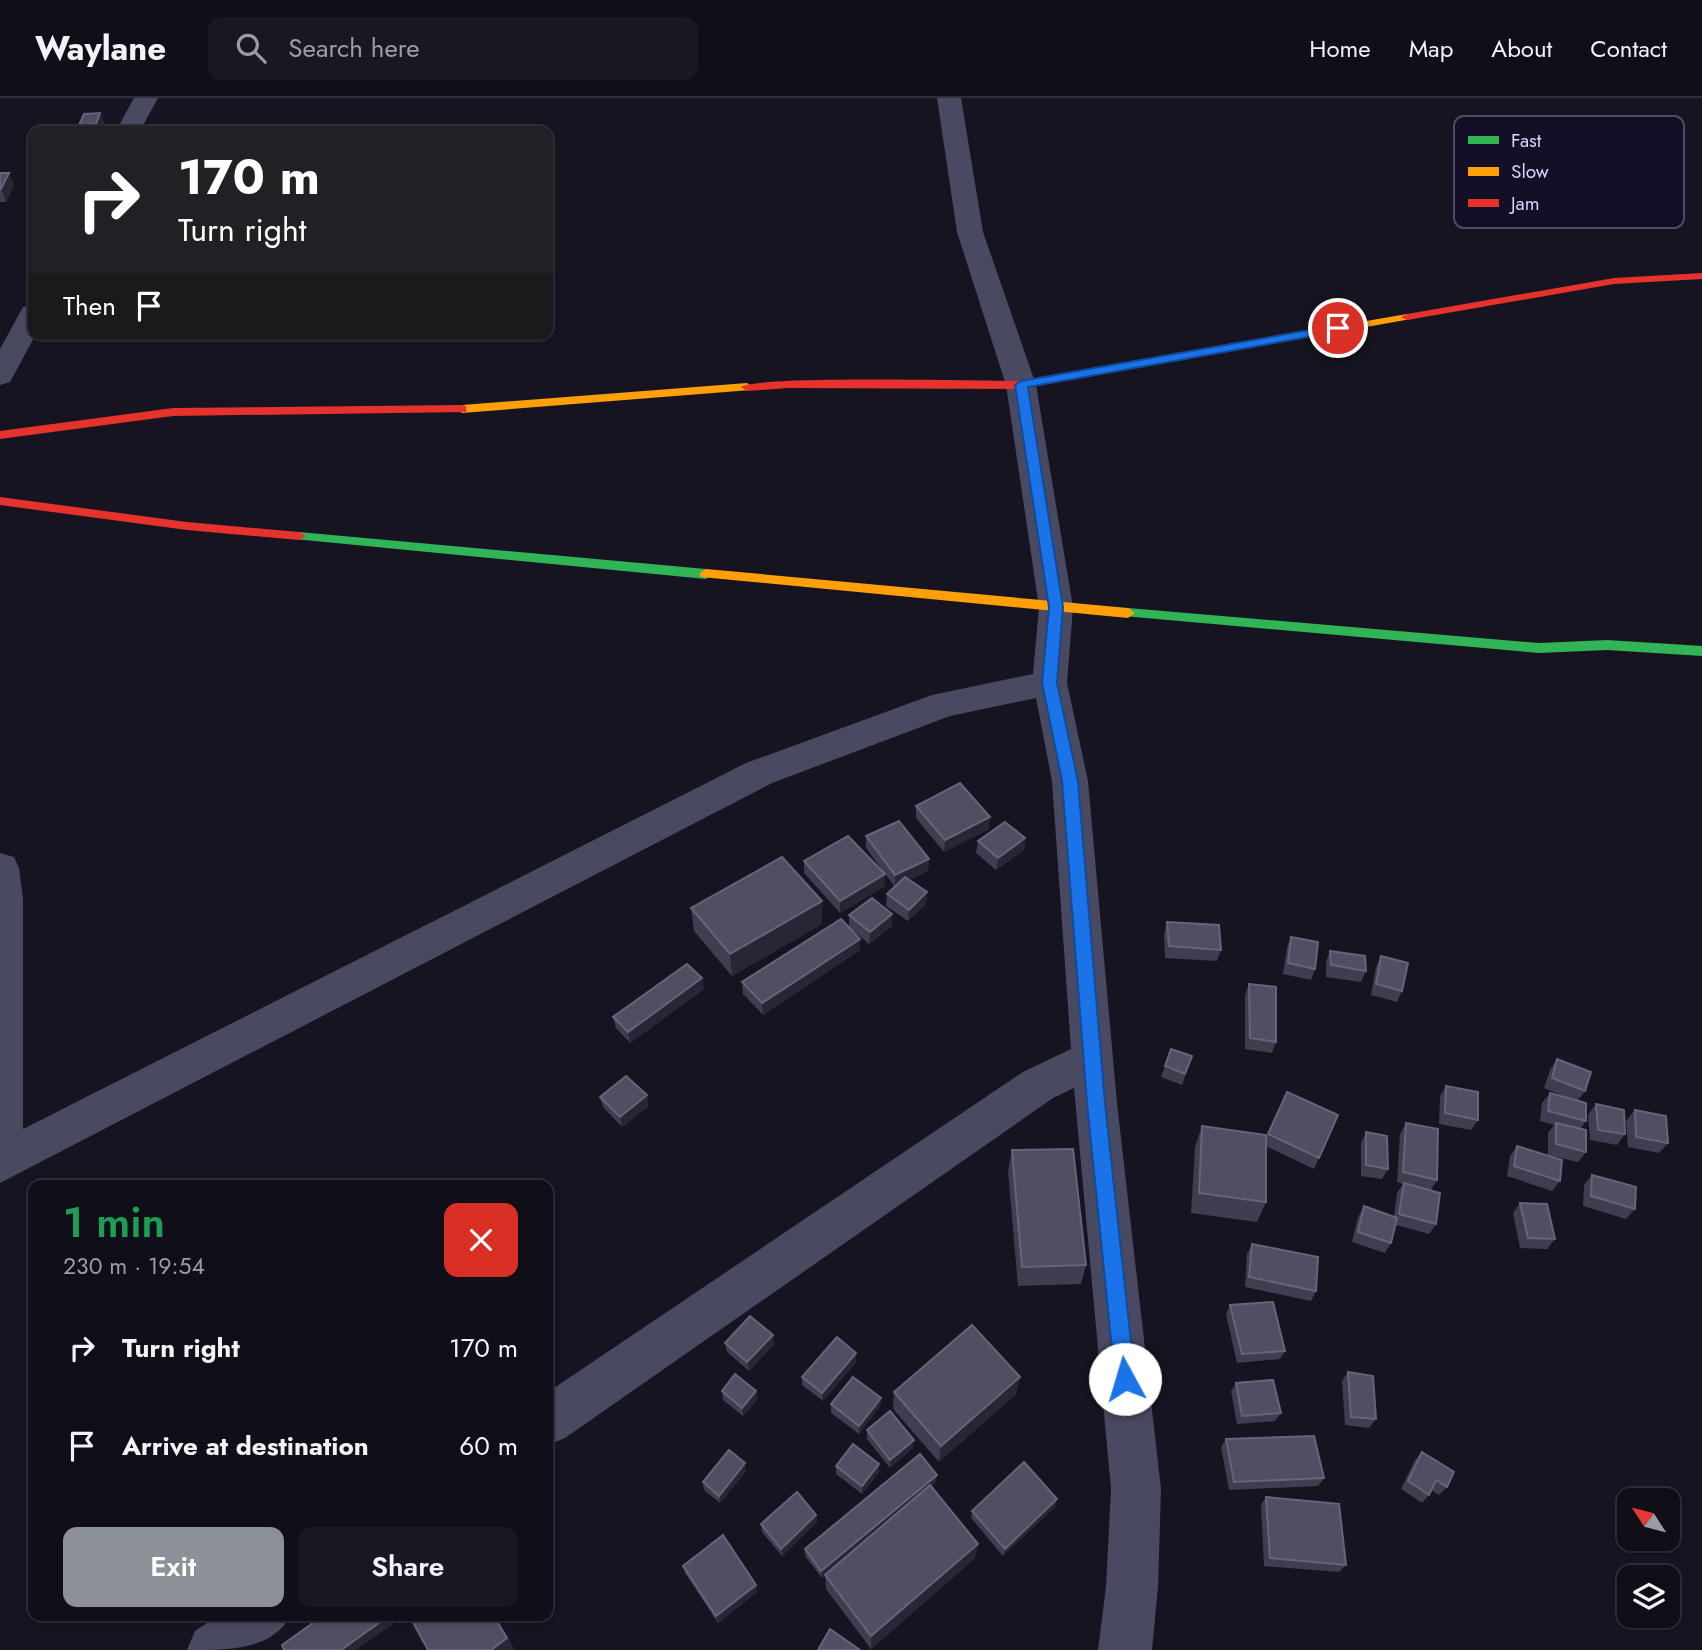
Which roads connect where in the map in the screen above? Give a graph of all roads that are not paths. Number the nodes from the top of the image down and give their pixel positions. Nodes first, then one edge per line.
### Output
1 (146, 98) edge
2 (949, 98) edge
3 (131, 126) edge
4 (1702, 276) edge
5 (28, 323) edge
6 (0, 376) edge
7 (1021, 385) junction
8 (0, 435) edge
9 (0, 501) edge
10 (1056, 607) junction
11 (1702, 651) edge
12 (1050, 683) junction
13 (0, 868) edge
14 (1092, 1059) junction
15 (1, 1162) edge
16 (553, 1418) edge
17 (256, 1621) edge
18 (214, 1650) edge
19 (1125, 1650) edge

1 - 3 street
2 - 7 street
4 - 7 street
5 - 6 street
7 - 8 street
7 - 10 street
9 - 10 street
10 - 11 street
10 - 12 street
12 - 14 street
12 - 15 street
13 - 15 street
14 - 16 street
14 - 19 street
17 - 18 street

